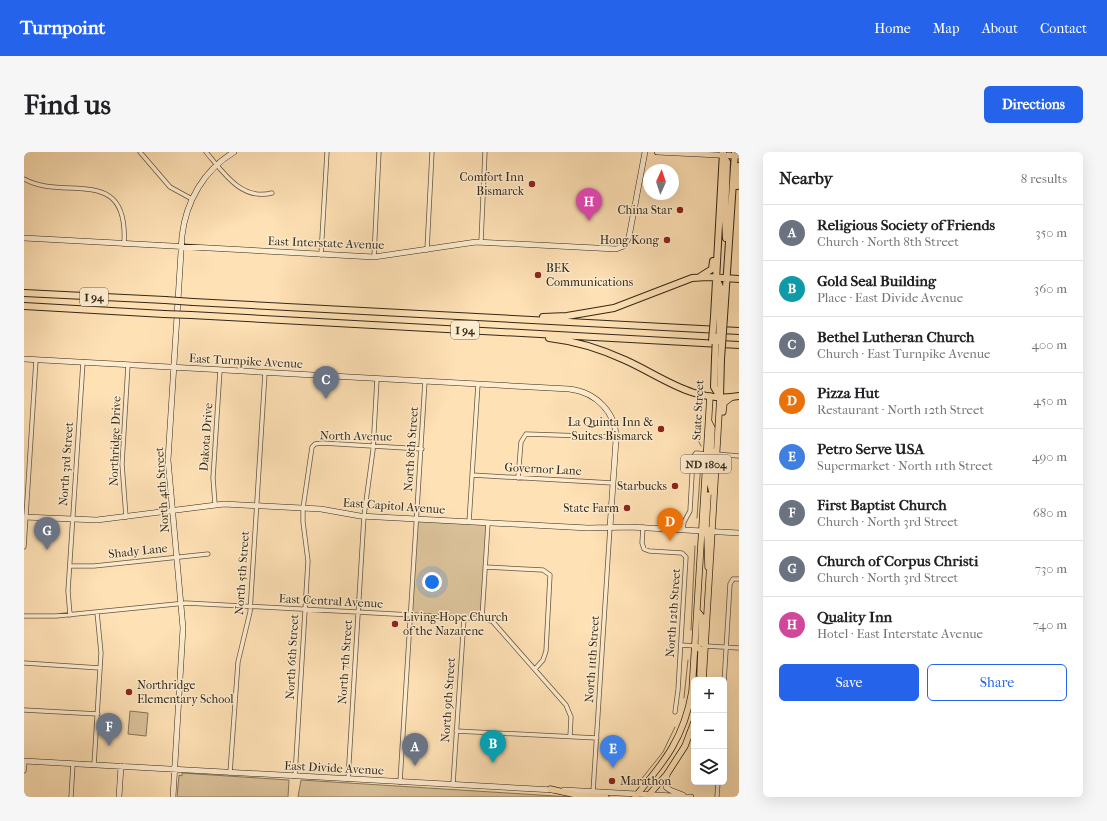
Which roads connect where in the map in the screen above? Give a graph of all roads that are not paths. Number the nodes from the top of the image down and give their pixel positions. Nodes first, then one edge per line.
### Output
1 (140, 152) edge
2 (206, 152) edge
3 (234, 152) edge
4 (326, 152) edge
5 (379, 152) edge
6 (432, 152) edge
7 (486, 152) edge
8 (645, 152) edge
9 (657, 152) edge
10 (723, 154) edge
11 (734, 154) edge
12 (217, 165) junction
13 (739, 166) edge
14 (722, 172) junction
15 (24, 179) edge
16 (272, 192) dead end
17 (192, 199) junction
18 (24, 238) edge
19 (481, 242) junction
20 (124, 244) junction
21 (182, 247) junction
22 (427, 250) junction
23 (728, 251) junction
24 (321, 254) junction
25 (374, 257) junction
26 (696, 278) junction
27 (716, 278) junction
28 (727, 278) junction
29 (739, 279) edge
30 (24, 293) edge
31 (24, 306) edge
32 (472, 317) junction
33 (719, 317) junction
34 (444, 329) junction
35 (739, 332) edge
36 (739, 345) edge
37 (716, 358) junction
38 (24, 359) edge
39 (36, 360) junction
40 (83, 362) junction
41 (128, 365) junction
42 (174, 368) junction
43 (220, 370) junction
44 (264, 373) junction
45 (377, 379) junction
46 (425, 381) junction
47 (478, 384) junction
48 (710, 396) junction
49 (739, 396) edge
50 (720, 397) junction
51 (732, 397) junction
52 (708, 420) junction
53 (616, 437) junction
54 (314, 445) joint
55 (373, 445) junction
56 (717, 448) junction
57 (422, 449) junction
58 (706, 454) junction
59 (716, 454) junction
60 (739, 456) edge
61 (472, 475) junction
62 (518, 478) junction
63 (613, 483) junction
64 (714, 500) junction
65 (215, 504) junction
66 (256, 505) junction
67 (303, 508) junction
68 (173, 510) junction
69 (364, 516) junction
70 (25, 517) edge
71 (126, 517) junction
72 (417, 519) junction
73 (73, 520) junction
74 (469, 522) junction
75 (488, 523) junction
76 (610, 527) junction
77 (643, 528) junction
78 (683, 530) junction
79 (707, 531) junction
80 (739, 533) edge
81 (24, 546) edge
82 (208, 554) dead end
83 (177, 557) junction
84 (70, 566) junction
85 (485, 567) junction
86 (737, 579) edge
87 (182, 603) junction
88 (250, 606) junction
89 (305, 609) junction
90 (698, 611) junction
91 (97, 612) junction
92 (358, 612) junction
93 (70, 615) junction
94 (411, 615) junction
95 (24, 616) edge
96 (464, 618) junction
97 (482, 618) junction
98 (681, 644) junction
99 (696, 646) junction
100 (706, 646) junction
101 (726, 647) junction
102 (739, 648) edge
103 (24, 663) edge
104 (100, 668) junction
105 (535, 668) junction
106 (701, 677) edge
107 (703, 677) edge
108 (724, 677) edge
109 (24, 710) edge
110 (675, 712) dead end
111 (98, 714) junction
112 (691, 730) edge
113 (456, 731) junction
114 (570, 737) junction
115 (597, 738) junction
116 (24, 761) edge
117 (73, 764) junction
118 (94, 765) junction
119 (121, 766) junction
120 (175, 769) junction
121 (24, 771) edge
122 (230, 773) junction
123 (667, 774) junction
124 (295, 776) junction
125 (348, 779) junction
126 (400, 782) junction
127 (453, 784) junction
128 (718, 785) edge
129 (550, 789) junction
130 (593, 792) junction
131 (636, 796) edge
132 (648, 796) edge
133 (71, 797) edge
134 (119, 797) edge
135 (173, 797) edge
136 (606, 797) edge
137 (686, 797) edge
138 (691, 797) edge
139 (718, 797) edge

1 - 17 street
2 - 12 street
3 - 12 street, North 4th Street
4 - 24 street
5 - 25 street
6 - 22 street
7 - 19 street
8 - 19 street, East Interstate Avenue
9 - 10 street
10 - 11 street
10 - 14 highway, State Street
10 - 23 highway
11 - 23 highway, State Street
12 - 16 street
12 - 17 street, North 4th Street
13 - 23 highway
14 - 26 highway
14 - 27 highway, State Street
15 - 20 street
17 - 21 street, North 4th Street
18 - 20 street, East Interstate Avenue
19 - 22 street, East Interstate Avenue
20 - 21 street, East Interstate Avenue
21 - 24 street, East Interstate Avenue
21 - 42 street, North 4th Street
22 - 25 street, East Interstate Avenue
23 - 28 highway, State Street
24 - 25 street, East Interstate Avenue
26 - 27 highway
26 - 32 highway
27 - 28 highway
27 - 33 highway, State Street
27 - 33 highway
28 - 29 highway
28 - 33 highway, State Street / ND 1804
30 - 32 highway, I 94, bridge
31 - 34 highway, I 94, bridge
32 - 35 highway, I 94
33 - 37 highway, State Street / ND 1804, bridge
33 - 37 highway, State Street, bridge
34 - 36 highway, I 94
34 - 48 highway
37 - 48 highway, State Street
37 - 50 highway, State Street / ND 1804
37 - 50 highway
38 - 39 street, East Turnpike Avenue
39 - 40 street, East Turnpike Avenue
39 - 70 street
40 - 41 street, East Turnpike Avenue
40 - 73 street, North 3rd Street
41 - 42 street, East Turnpike Avenue
41 - 71 street, Northridge Drive
42 - 43 street, East Turnpike Avenue
42 - 68 street, North 4th Street
43 - 44 street, East Turnpike Avenue
43 - 65 street, Dakota Drive
44 - 45 street, East Turnpike Avenue
44 - 66 street, North 5th Street
45 - 46 street, East Turnpike Avenue
45 - 55 street, North 7th Street
46 - 47 street, East Turnpike Avenue
46 - 57 street, North 8th Street
47 - 53 street, East Turnpike Avenue
47 - 61 street
48 - 50 highway
48 - 52 main road, State Street / ND 1804
49 - 51 highway
50 - 51 highway
50 - 56 main road, State Street / ND 1804
51 - 56 main road
52 - 58 main road, State Street / ND 1804
52 - 59 main road
53 - 62 street
53 - 63 street
54 - 55 street, North Avenue
54 - 67 street, North 6th Street
55 - 57 street, North Avenue
55 - 69 street, North 7th Street
56 - 59 main road, State Street / ND 1804
57 - 72 street, North 8th Street
58 - 64 main road
58 - 78 street
58 - 79 main road, State Street / ND 1804
59 - 60 street
59 - 64 main road, State Street / ND 1804
61 - 62 street, Governor Lane
61 - 74 street
62 - 63 street, Governor Lane
63 - 76 street
64 - 79 main road, State Street / ND 1804
65 - 66 street, East Capitol Avenue
65 - 68 street, East Capitol Avenue
66 - 67 street, East Capitol Avenue
66 - 88 street, North 5th Street
67 - 69 street, East Capitol Avenue
67 - 89 street, North 6th Street
68 - 71 street, East Capitol Avenue
68 - 83 street, North 4th Street
69 - 72 street, East Capitol Avenue
69 - 92 street, North 7th Street
70 - 73 street, East Capitol Avenue
70 - 81 street
71 - 73 street, East Capitol Avenue
72 - 74 street, East Capitol Avenue
72 - 94 street, North 8th Street
73 - 84 street, North 3rd Street
74 - 75 street, East Capitol Avenue
75 - 76 street, East Capitol Avenue
75 - 85 street
76 - 77 street, East Capitol Avenue
76 - 115 street, North 11th Street
77 - 78 street, East Capitol Avenue
77 - 98 street, North 12th Street
78 - 79 street, East Capitol Avenue
79 - 80 street, East Capitol Avenue
79 - 90 main road, State Street / ND 1804
79 - 100 main road, State Street / ND 1804
82 - 83 street, Shady Lane
83 - 84 street, Shady Lane
83 - 87 street, North 4th Street
84 - 93 street, North 3rd Street
85 - 97 street
85 - 105 street
86 - 101 street
87 - 88 street, East Central Avenue
87 - 91 street, East Central Avenue
87 - 120 street, North 4th Street
88 - 89 street, East Central Avenue
88 - 122 street, North 5th Street
89 - 92 street, East Central Avenue
89 - 124 street, North 6th Street
90 - 99 main road, State Street / ND 1804
90 - 100 main road
91 - 93 street, East Central Avenue
91 - 104 street
92 - 94 street, East Central Avenue
92 - 125 street, North 7th Street
93 - 95 street, East Central Avenue
94 - 96 street, East Central Avenue
94 - 126 street, North 8th Street
96 - 97 street, East Central Avenue
96 - 113 street, North 9th Street
97 - 105 street
98 - 99 street
98 - 110 street, North 12th Street
99 - 106 main road
99 - 131 main road, State Street / ND 1804
100 - 101 street
100 - 107 main road, State Street / ND 1804
101 - 102 street
101 - 108 street
103 - 104 street
104 - 111 street
105 - 114 street
109 - 111 street
111 - 118 street
112 - 123 main road
113 - 114 street
113 - 127 street, North 9th Street
114 - 115 street
115 - 130 street, North 11th Street
116 - 117 street, East Divide Avenue
116 - 121 street
117 - 118 street, East Divide Avenue
117 - 133 street
118 - 119 street, East Divide Avenue
119 - 120 street, East Divide Avenue
119 - 134 street
120 - 122 street, East Divide Avenue
120 - 135 street, North 4th Street
122 - 124 street, East Divide Avenue
123 - 132 main road
123 - 137 street
124 - 125 street, East Divide Avenue
125 - 126 street, East Divide Avenue
126 - 127 street, East Divide Avenue
127 - 129 street, East Divide Avenue
128 - 139 street
129 - 130 street, East Divide Avenue
129 - 136 main road
130 - 131 street, East Divide Avenue
131 - 132 street, East Divide Avenue
132 - 137 street, East Divide Avenue
137 - 138 street, East Divide Avenue

